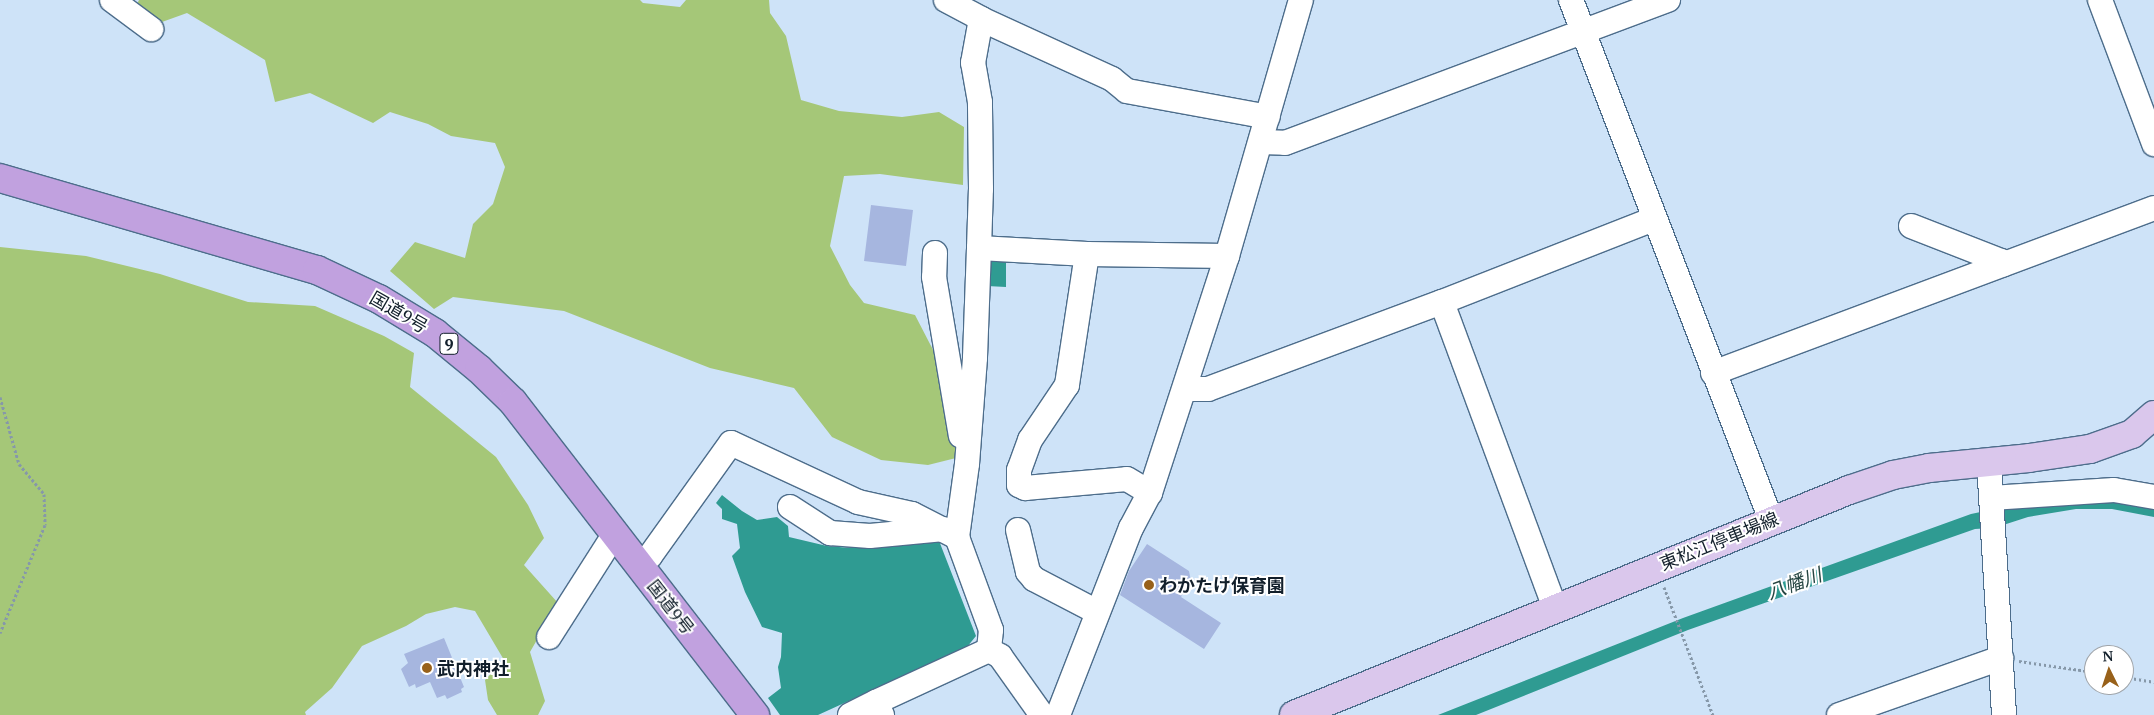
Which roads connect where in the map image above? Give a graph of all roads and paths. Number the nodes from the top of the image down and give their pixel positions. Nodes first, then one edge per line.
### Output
1 (112, 0) edge
2 (946, 0) edge
3 (1301, 0) edge
4 (1572, 0) edge
5 (1668, 0) edge
6 (2100, 0) edge
7 (981, 18) junction
8 (151, 30) dead end
9 (1583, 32) junction
10 (1268, 117) junction
11 (1261, 142) junction
12 (2154, 144) edge
13 (0, 178) edge
14 (2154, 208) edge
15 (1654, 219) junction
16 (1910, 226) dead end
17 (978, 248) junction
18 (935, 253) dead end
19 (1087, 254) junction
20 (1227, 256) junction
21 (2003, 265) junction
22 (1442, 302) junction
23 (1713, 373) junction
24 (1185, 388) junction
25 (0, 397) edge
26 (2154, 415) edge
27 (2143, 435) edge
28 (1989, 462) junction
29 (967, 464) junction
30 (1150, 493) junction
31 (2154, 498) edge
32 (790, 508) dead end
33 (1992, 512) junction
34 (1771, 520) junction
35 (1018, 530) dead end
36 (950, 533) junction
37 (614, 535) junction
38 (638, 566) junction
39 (1656, 567) junction
40 (1555, 608) junction
41 (1097, 612) junction
42 (0, 633) edge
43 (549, 637) dead end
44 (989, 650) junction
45 (2001, 658) junction
46 (2084, 670) edge
47 (2134, 679) edge
48 (2154, 682) edge
49 (879, 709) edge
50 (755, 715) edge
51 (850, 715) edge
52 (1042, 715) edge
53 (1058, 715) edge
54 (1294, 715) edge
55 (1713, 715) edge
56 (1839, 715) edge
57 (2004, 715) edge

1 - 8 street
2 - 7 street
3 - 10 street
4 - 9 street
5 - 9 street
6 - 12 street
7 - 10 street
7 - 17 street
9 - 11 street
9 - 15 street
10 - 11 street
11 - 20 street
13 - 37 highway, 国道9号 / 9
14 - 21 street
15 - 22 street
15 - 23 street
16 - 21 street
17 - 19 street
17 - 29 street
18 - 29 street
19 - 20 street
19 - 30 street
20 - 24 street
21 - 23 street
22 - 24 street
22 - 40 street
23 - 34 street
24 - 30 street
25 - 42 path
26 - 27 main road, 東松江停車場線
27 - 28 main road, 東松江停車場線
28 - 33 street
28 - 34 main road, 東松江停車場線
29 - 36 street
30 - 41 street
31 - 33 street
32 - 36 street
33 - 45 street
34 - 39 main road, 東松江停車場線
35 - 41 street
36 - 38 street
36 - 44 street
37 - 38 highway, 国道9号 / 9
37 - 43 street
38 - 50 highway, 国道9号 / 9
39 - 40 main road, 東松江停車場線
39 - 55 path
40 - 54 main road, 東松江停車場線
41 - 53 street
44 - 49 street
44 - 52 street
45 - 46 path
45 - 56 street
45 - 57 street
47 - 48 path
49 - 51 street

